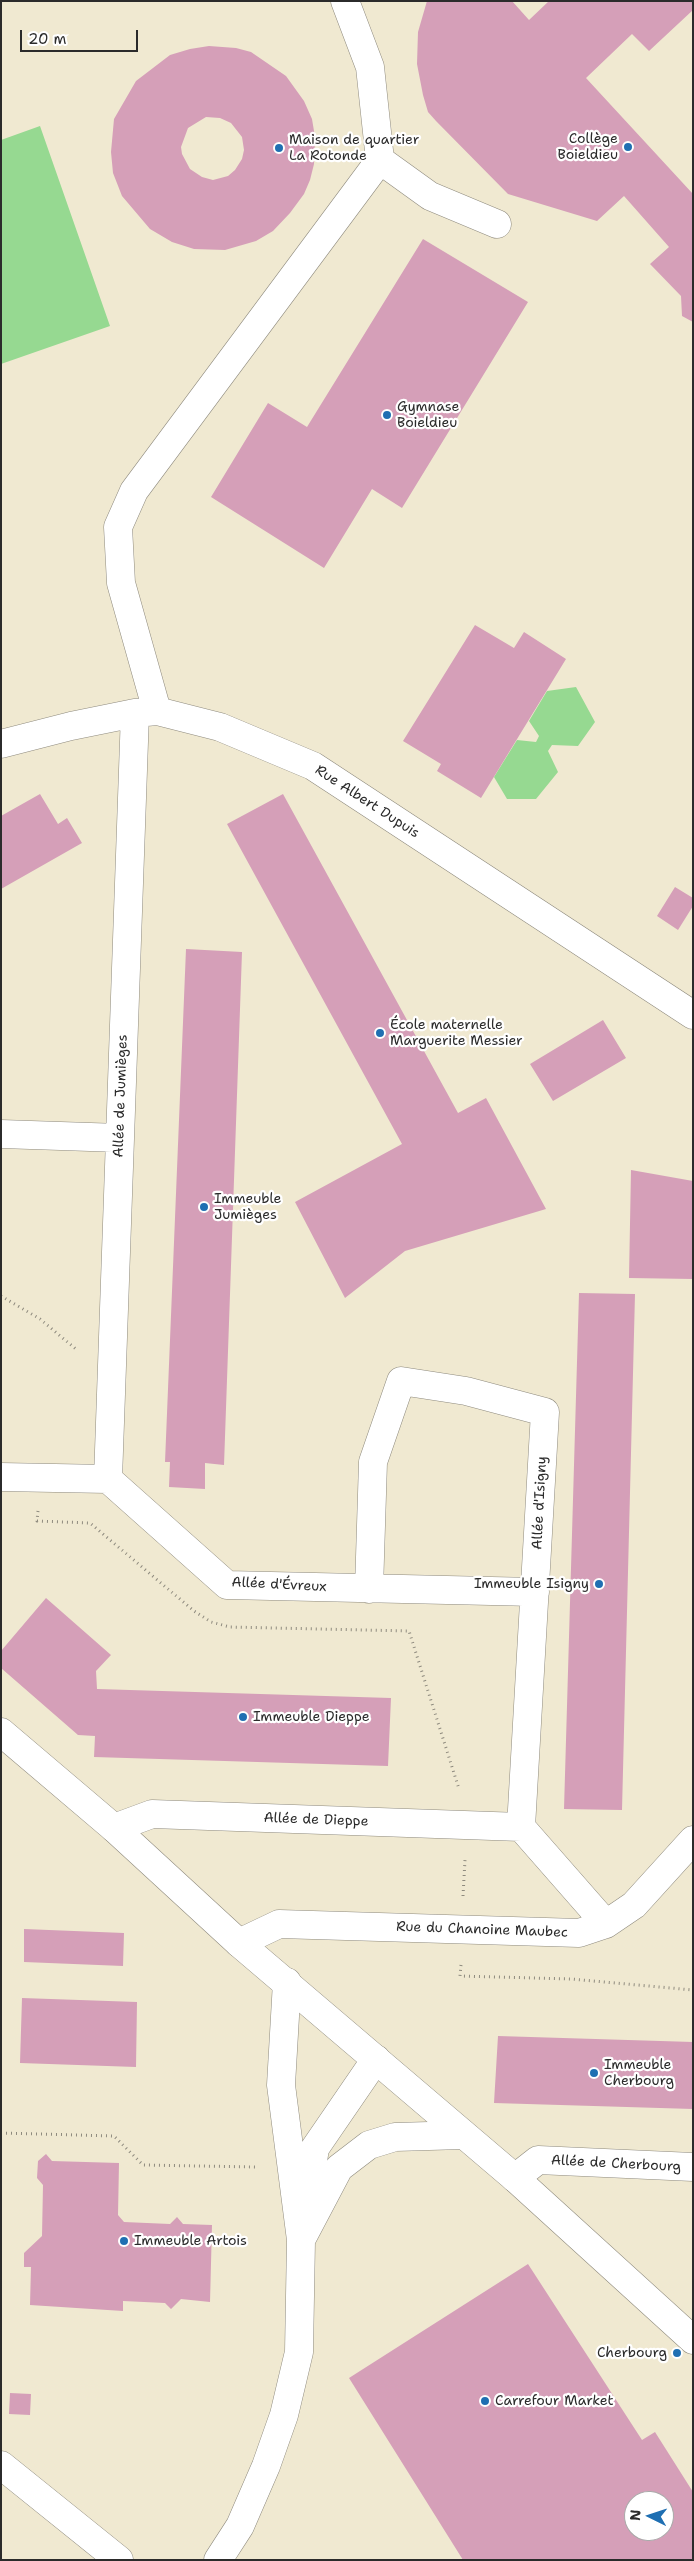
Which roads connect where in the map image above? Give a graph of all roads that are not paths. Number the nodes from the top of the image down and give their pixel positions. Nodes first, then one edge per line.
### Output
1 (344, 1) edge
2 (380, 160) junction
3 (498, 224) dead end
4 (146, 712) junction
5 (1, 744) edge
6 (693, 1015) edge
7 (1, 1134) edge
8 (120, 1138) junction
9 (1, 1477) edge
10 (108, 1479) junction
11 (368, 1589) junction
12 (535, 1592) junction
13 (1, 1732) edge
14 (521, 1827) junction
15 (114, 1828) junction
16 (693, 1840) edge
17 (606, 1924) junction
18 (239, 1943) junction
19 (287, 1982) junction
20 (376, 2059) junction
21 (463, 2135) junction
22 (693, 2168) edge
23 (515, 2178) junction
24 (301, 2240) junction
25 (693, 2340) edge
26 (1, 2465) edge
27 (119, 2560) edge
28 (218, 2560) edge

1 - 2 street
2 - 3 street
2 - 4 street, Allée de Jumièges
4 - 5 street, Rue Albert Dupuis
4 - 6 street, Rue Albert Dupuis
4 - 8 street, Allée de Jumièges
7 - 8 street
8 - 10 street, Allée de Jumièges
9 - 10 street
10 - 11 street, Allée d'Évreux
11 - 12 street, Allée d'Évreux
11 - 12 street, Allée d'Isigny
12 - 14 street, Allée d'Isigny
13 - 15 street
14 - 15 street, Allée de Dieppe
14 - 17 street
15 - 18 street
16 - 17 street, Rue du Chanoine Maubec
17 - 18 street, Rue du Chanoine Maubec
18 - 19 street
19 - 20 street
19 - 24 street
20 - 21 street
20 - 24 street
21 - 23 street
21 - 24 street
22 - 23 street, Allée de Cherbourg
23 - 25 street
24 - 28 street
26 - 27 street

